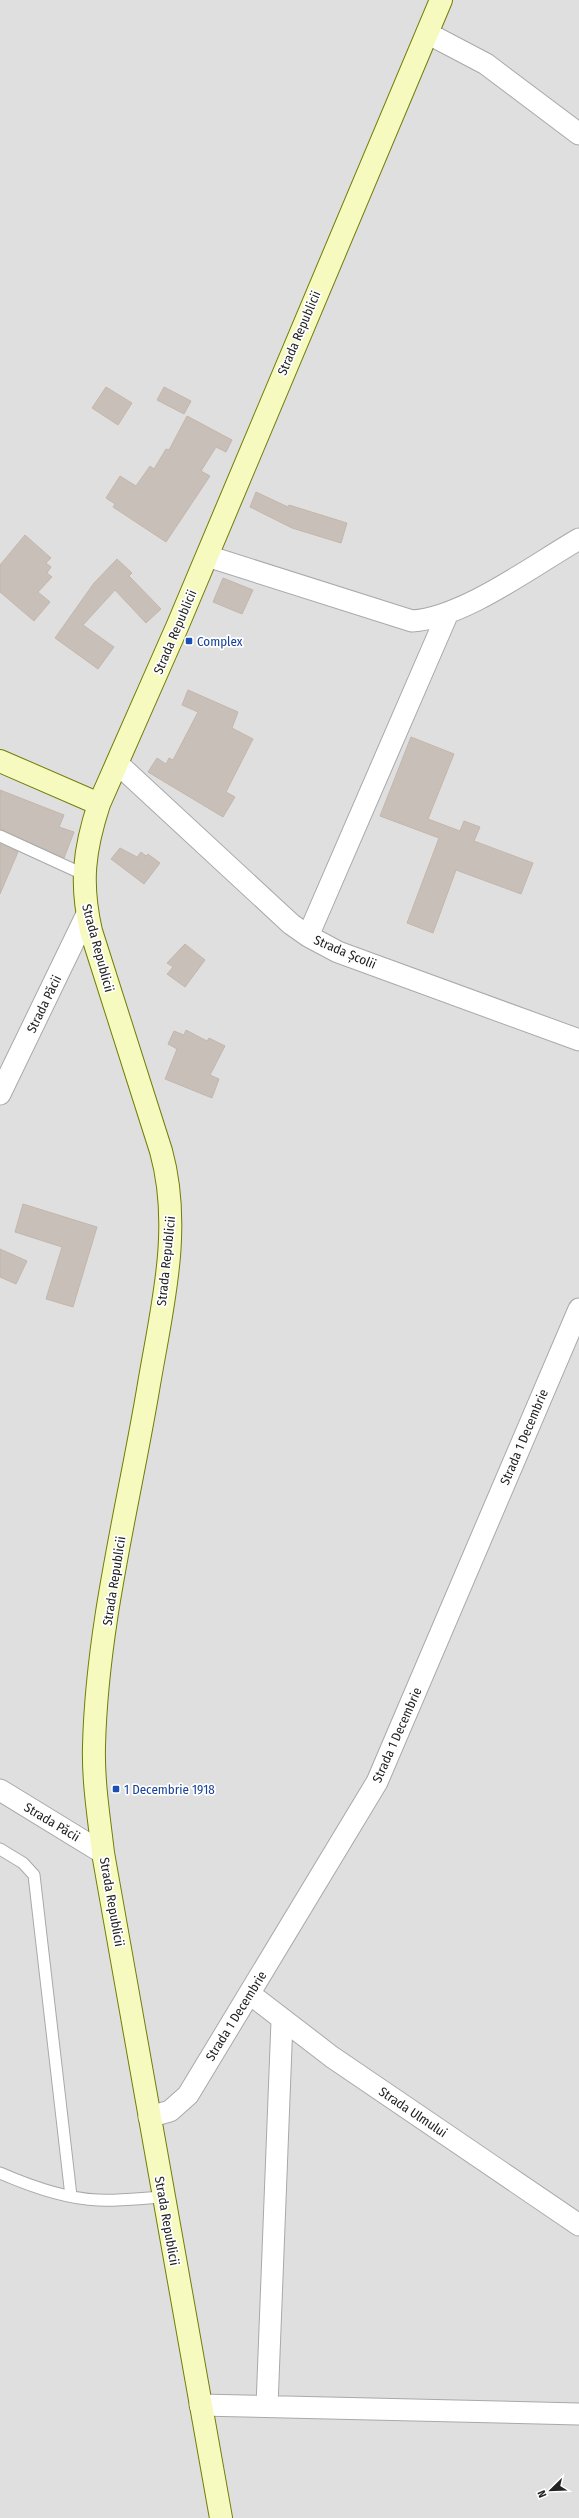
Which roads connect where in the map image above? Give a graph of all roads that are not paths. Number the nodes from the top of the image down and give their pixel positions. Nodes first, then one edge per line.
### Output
1 (440, 0) edge
2 (427, 32) junction
3 (579, 134) edge
4 (579, 539) edge
5 (207, 556) junction
6 (447, 615) junction
7 (0, 761) edge
8 (117, 763) junction
9 (99, 804) junction
10 (0, 836) edge
11 (83, 874) junction
12 (87, 914) junction
13 (308, 936) junction
14 (579, 1040) edge
15 (0, 1094) edge
16 (579, 1309) edge
17 (0, 1790) edge
18 (0, 1849) edge
19 (103, 1853) junction
20 (250, 1994) junction
21 (282, 2021) junction
22 (149, 2117) junction
23 (0, 2173) edge
24 (70, 2196) junction
25 (163, 2197) junction
26 (579, 2225) edge
27 (200, 2405) junction
28 (267, 2406) junction
29 (579, 2414) edge
30 (221, 2518) edge

1 - 2 main road, Strada Republicii
2 - 3 street
2 - 5 main road, Strada Republicii
4 - 6 street
5 - 6 street
5 - 8 main road, Strada Republicii
6 - 13 street
7 - 9 main road
8 - 9 main road, Strada Republicii
8 - 13 street, Strada Școlii
9 - 11 main road, Strada Republicii
10 - 11 lane
11 - 12 main road, Strada Republicii
12 - 15 street, Strada Păcii
12 - 19 main road, Strada Republicii
13 - 14 street, Strada Școlii
16 - 20 street, Strada 1 Decembrie
17 - 19 street, Strada Păcii
18 - 24 lane
19 - 22 main road, Strada Republicii
20 - 21 street, Strada Ulmului
20 - 22 street, Strada 1 Decembrie
21 - 26 street, Strada Ulmului
21 - 28 street
22 - 25 main road, Strada Republicii
23 - 24 lane
24 - 25 lane
25 - 27 main road, Strada Republicii
27 - 28 street
27 - 30 main road, Strada Republicii
28 - 29 street

